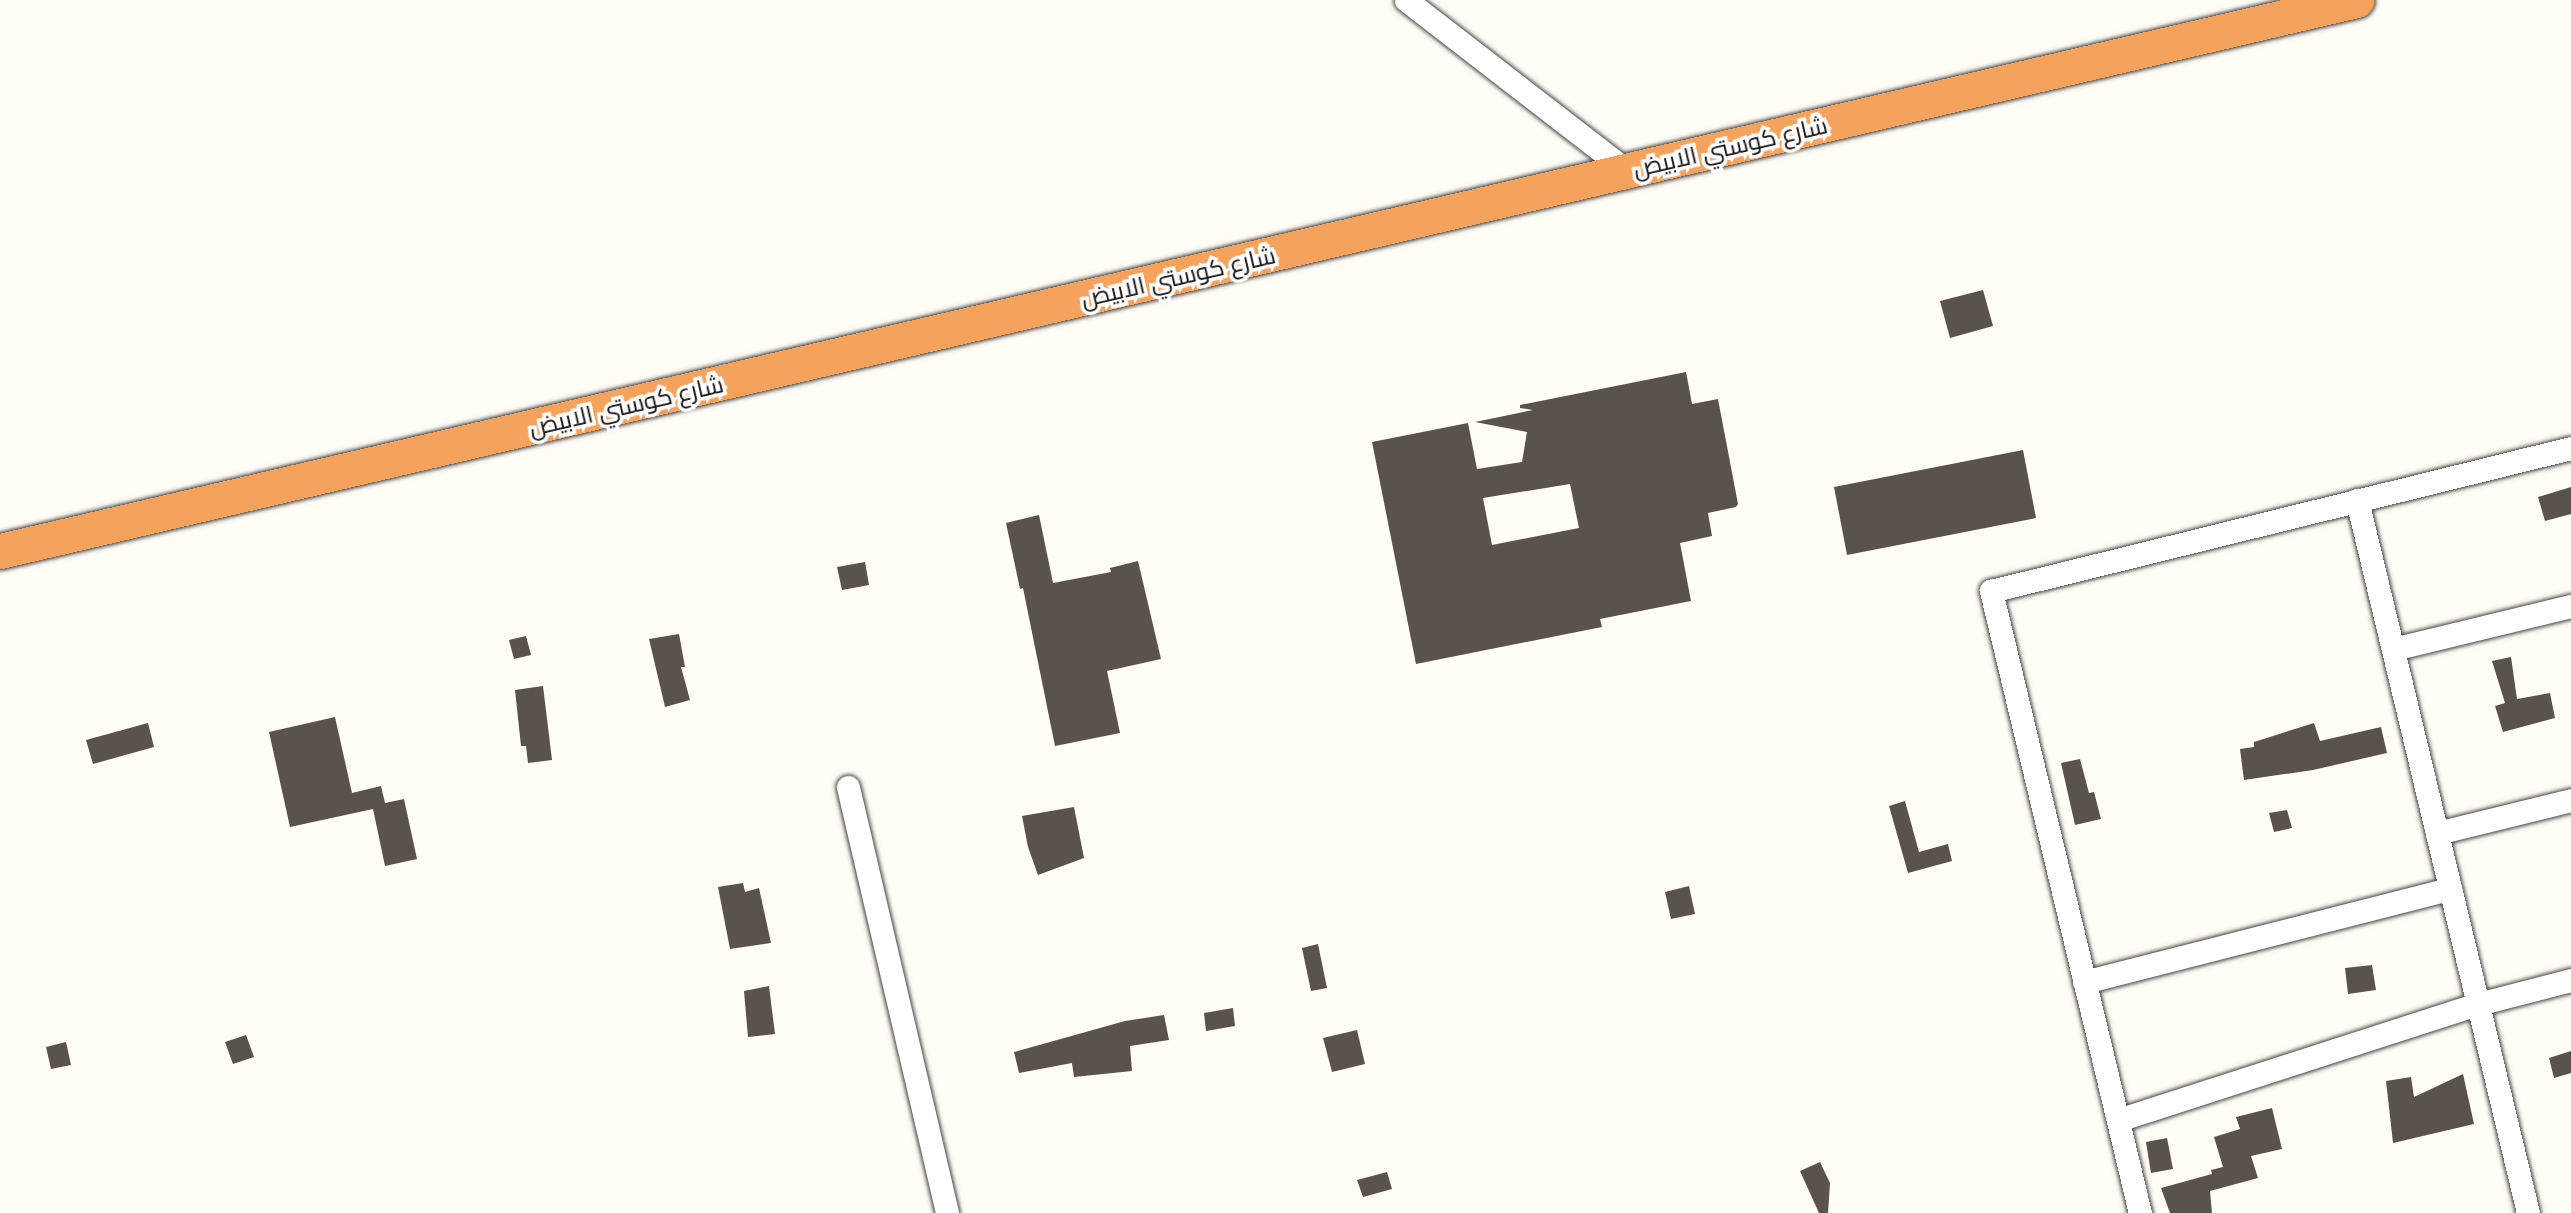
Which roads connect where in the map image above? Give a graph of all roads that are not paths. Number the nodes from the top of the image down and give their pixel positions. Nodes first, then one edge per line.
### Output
1 (1406, 0) edge
2 (2356, 0) edge
3 (1626, 171) junction
4 (2571, 448) edge
5 (2357, 500) junction
6 (0, 551) edge
7 (2571, 606) edge
8 (2393, 649) junction
9 (848, 788) dead end
10 (2571, 800) edge
11 (2437, 833) junction
12 (2450, 889) junction
13 (2571, 980) edge
14 (2084, 982) junction
15 (2478, 1004) junction
16 (2118, 1120) junction
17 (947, 1213) edge
18 (2140, 1213) edge
19 (2528, 1213) edge

1 - 3 street
2 - 3 highway, شارع كوستي الابيض
3 - 6 highway, شارع كوستي الابيض
4 - 5 street
5 - 8 street
5 - 14 street
7 - 8 street
8 - 11 street
9 - 17 street
10 - 11 street
11 - 12 street
12 - 14 street
12 - 15 street
13 - 15 street
14 - 16 street
15 - 16 street
15 - 19 street
16 - 18 street

